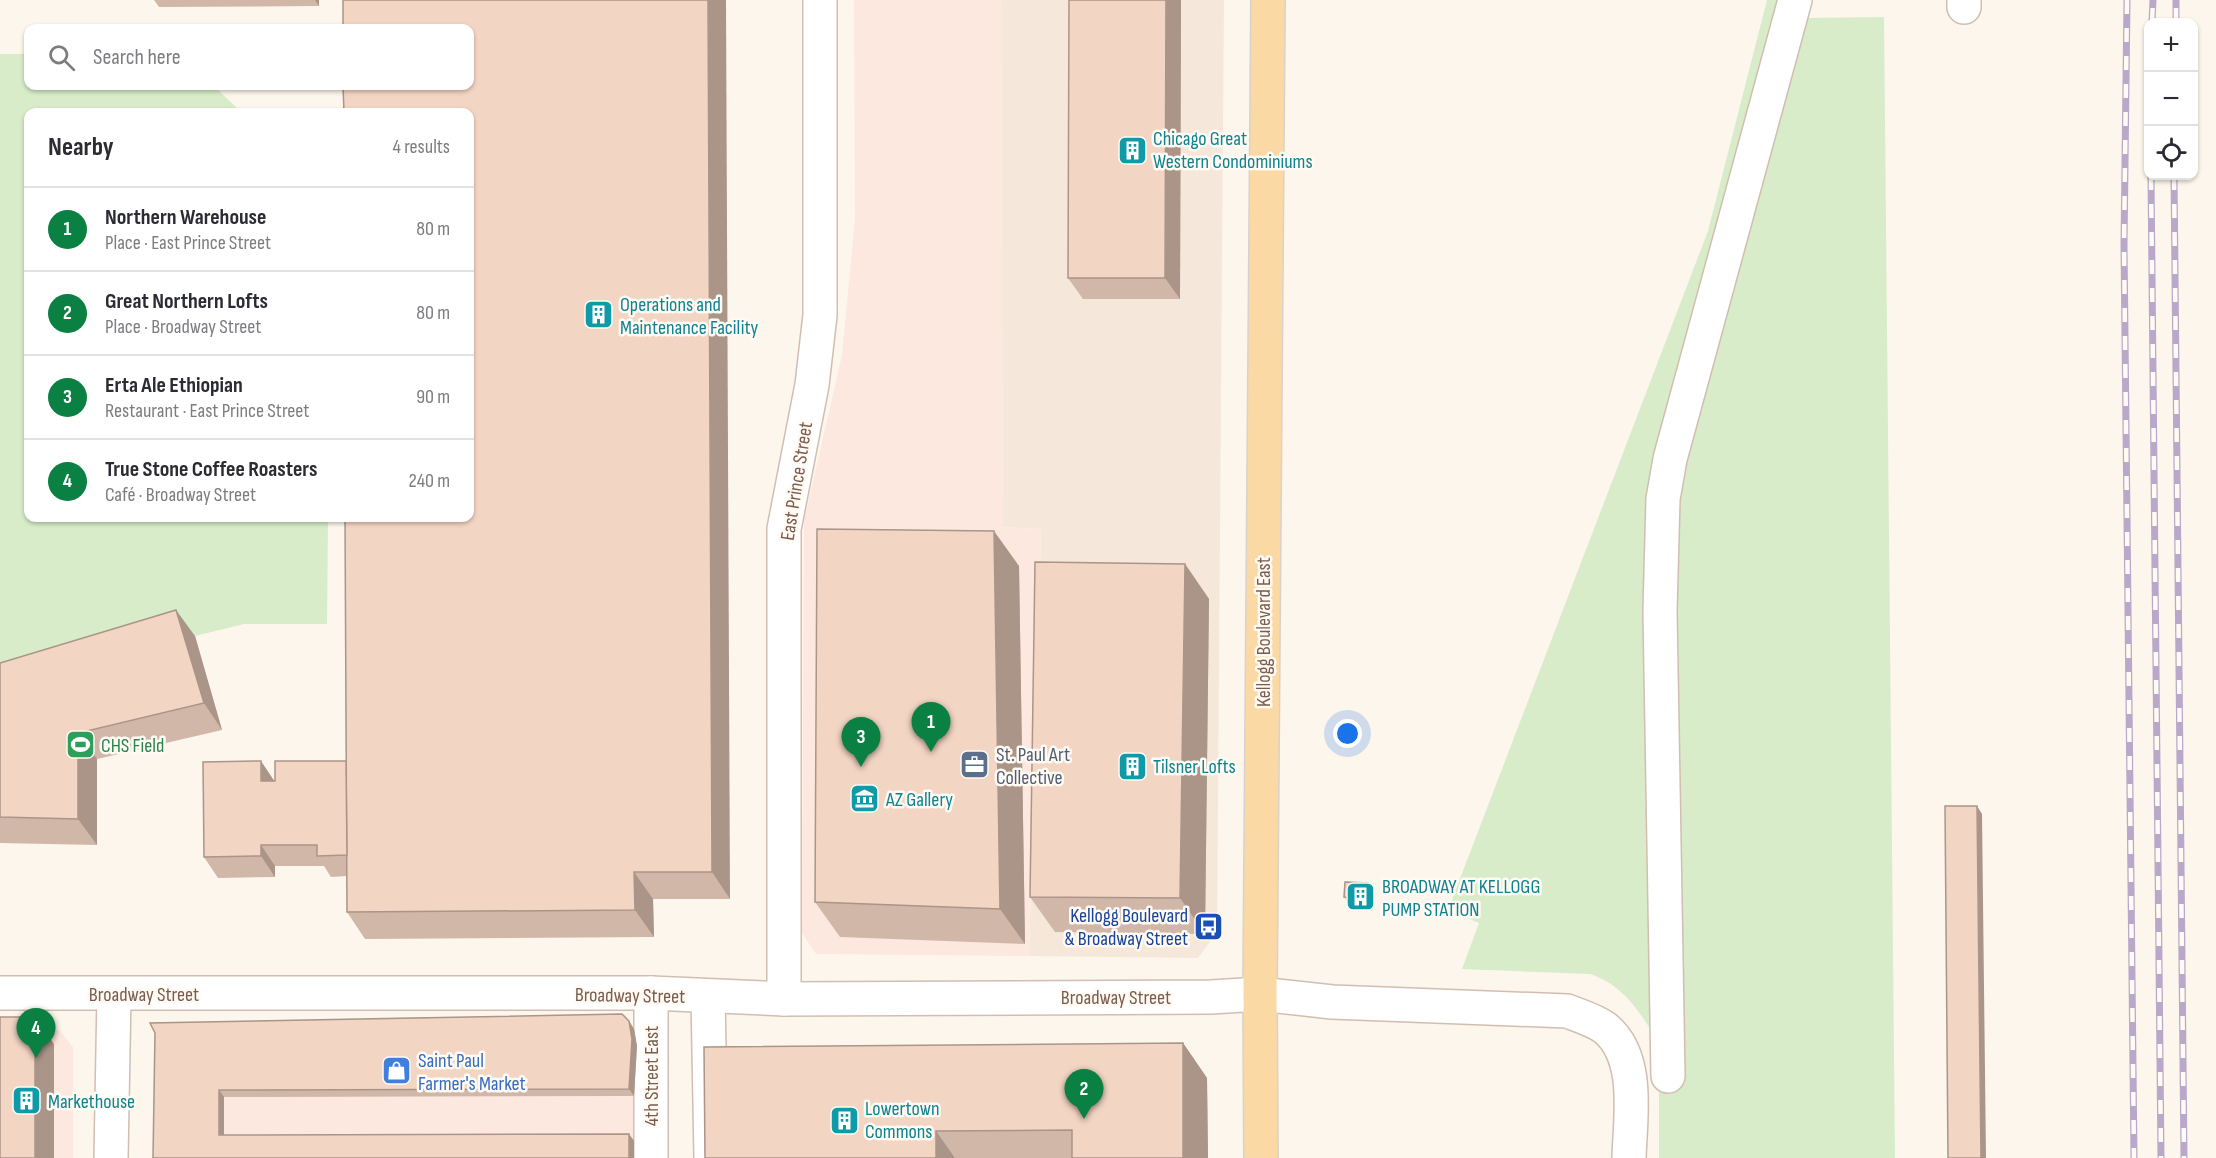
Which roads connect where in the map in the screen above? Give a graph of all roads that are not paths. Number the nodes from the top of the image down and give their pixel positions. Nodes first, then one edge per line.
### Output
1 (820, 0) edge
2 (1268, 0) edge
3 (1795, 0) edge
4 (0, 993) edge
5 (651, 993) junction
6 (114, 994) junction
7 (1260, 994) junction
8 (708, 996) junction
9 (784, 999) junction
10 (1668, 1076) dead end
11 (111, 1158) edge
12 (651, 1158) edge
13 (711, 1158) edge
14 (1261, 1158) edge
15 (1629, 1158) edge

1 - 9 street, East Prince Street
2 - 7 main road, Kellogg Boulevard East
3 - 10 street
4 - 6 street, Broadway Street
5 - 6 street, Broadway Street
5 - 8 street, Broadway Street
5 - 12 street, 4th Street East
6 - 11 street
7 - 9 street, Broadway Street
7 - 14 main road, Kellogg Boulevard East
7 - 15 street, Broadway Street
8 - 9 street, Broadway Street
8 - 13 street

